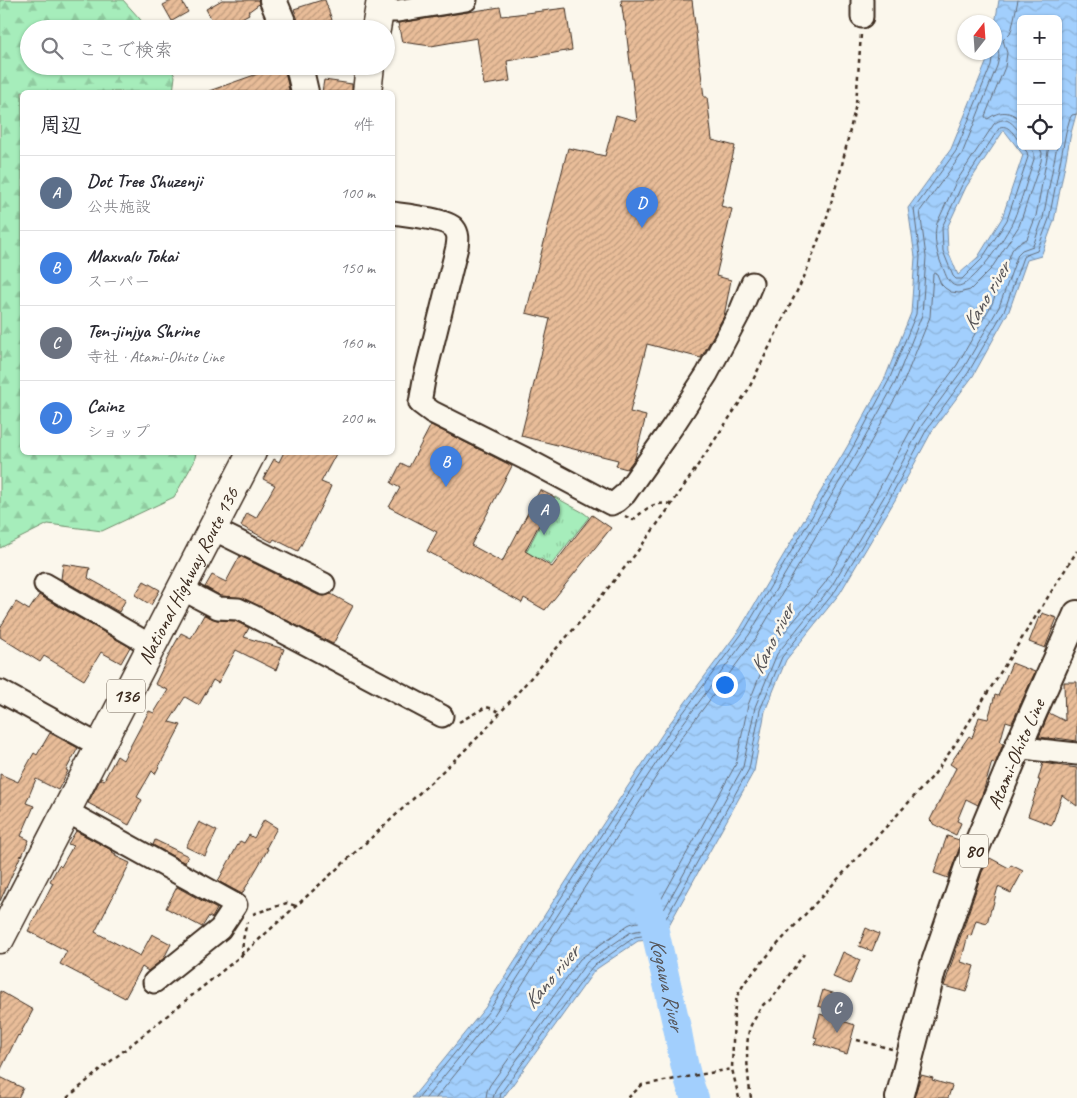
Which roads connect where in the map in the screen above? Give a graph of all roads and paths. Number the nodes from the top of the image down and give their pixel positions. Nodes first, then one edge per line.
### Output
1 (273, 0) edge
2 (466, 0) edge
3 (862, 9) edge
4 (379, 13) edge
5 (281, 20) edge
6 (301, 75) edge
7 (369, 75) edge
8 (305, 90) edge
9 (367, 90) edge
10 (395, 213) edge
11 (752, 283) dead end
12 (250, 455) edge
13 (611, 504) junction
14 (672, 504) junction
15 (213, 528) junction
16 (1077, 551) edge
17 (46, 584) dead end
18 (324, 584) dead end
19 (182, 589) junction
20 (1077, 614) edge
21 (152, 646) junction
22 (0, 691) edge
23 (500, 713) junction
24 (442, 716) joint
25 (100, 746) junction
26 (1018, 747) junction
27 (1077, 754) edge
28 (66, 811) junction
29 (296, 906) junction
30 (252, 914) dead end
31 (248, 920) dead end
32 (0, 939) edge
33 (804, 954) dead end
34 (242, 955) junction
35 (154, 982) dead end
36 (857, 1040) dead end
37 (911, 1054) junction
38 (732, 1068) junction
39 (67, 1098) edge
40 (628, 1098) edge
41 (739, 1098) edge
42 (751, 1098) edge
43 (899, 1098) edge

1 - 5 main road
2 - 4 street
3 - 14 path
6 - 8 main road
7 - 9 highway
10 - 13 street
11 - 13 street
12 - 15 highway, National Highway Route 136 / 136
13 - 14 path
14 - 23 path
15 - 18 street
15 - 19 highway, National Highway Route 136 / 136
16 - 38 path
17 - 21 street
19 - 21 highway, National Highway Route 136 / 136
19 - 24 street
20 - 26 main road, Atami-Ohito Line / 80
21 - 25 highway, National Highway Route 136 / 136
22 - 25 street
23 - 24 path
23 - 29 path
25 - 28 highway, National Highway Route 136 / 136
26 - 27 street
26 - 37 main road, Atami-Ohito Line / 80
28 - 32 highway, National Highway Route 136 / 136
28 - 35 street
29 - 30 path
29 - 34 path
31 - 34 path
33 - 42 path
34 - 39 path
36 - 37 path
37 - 43 main road, Atami-Ohito Line / 80
38 - 40 path
38 - 41 path

